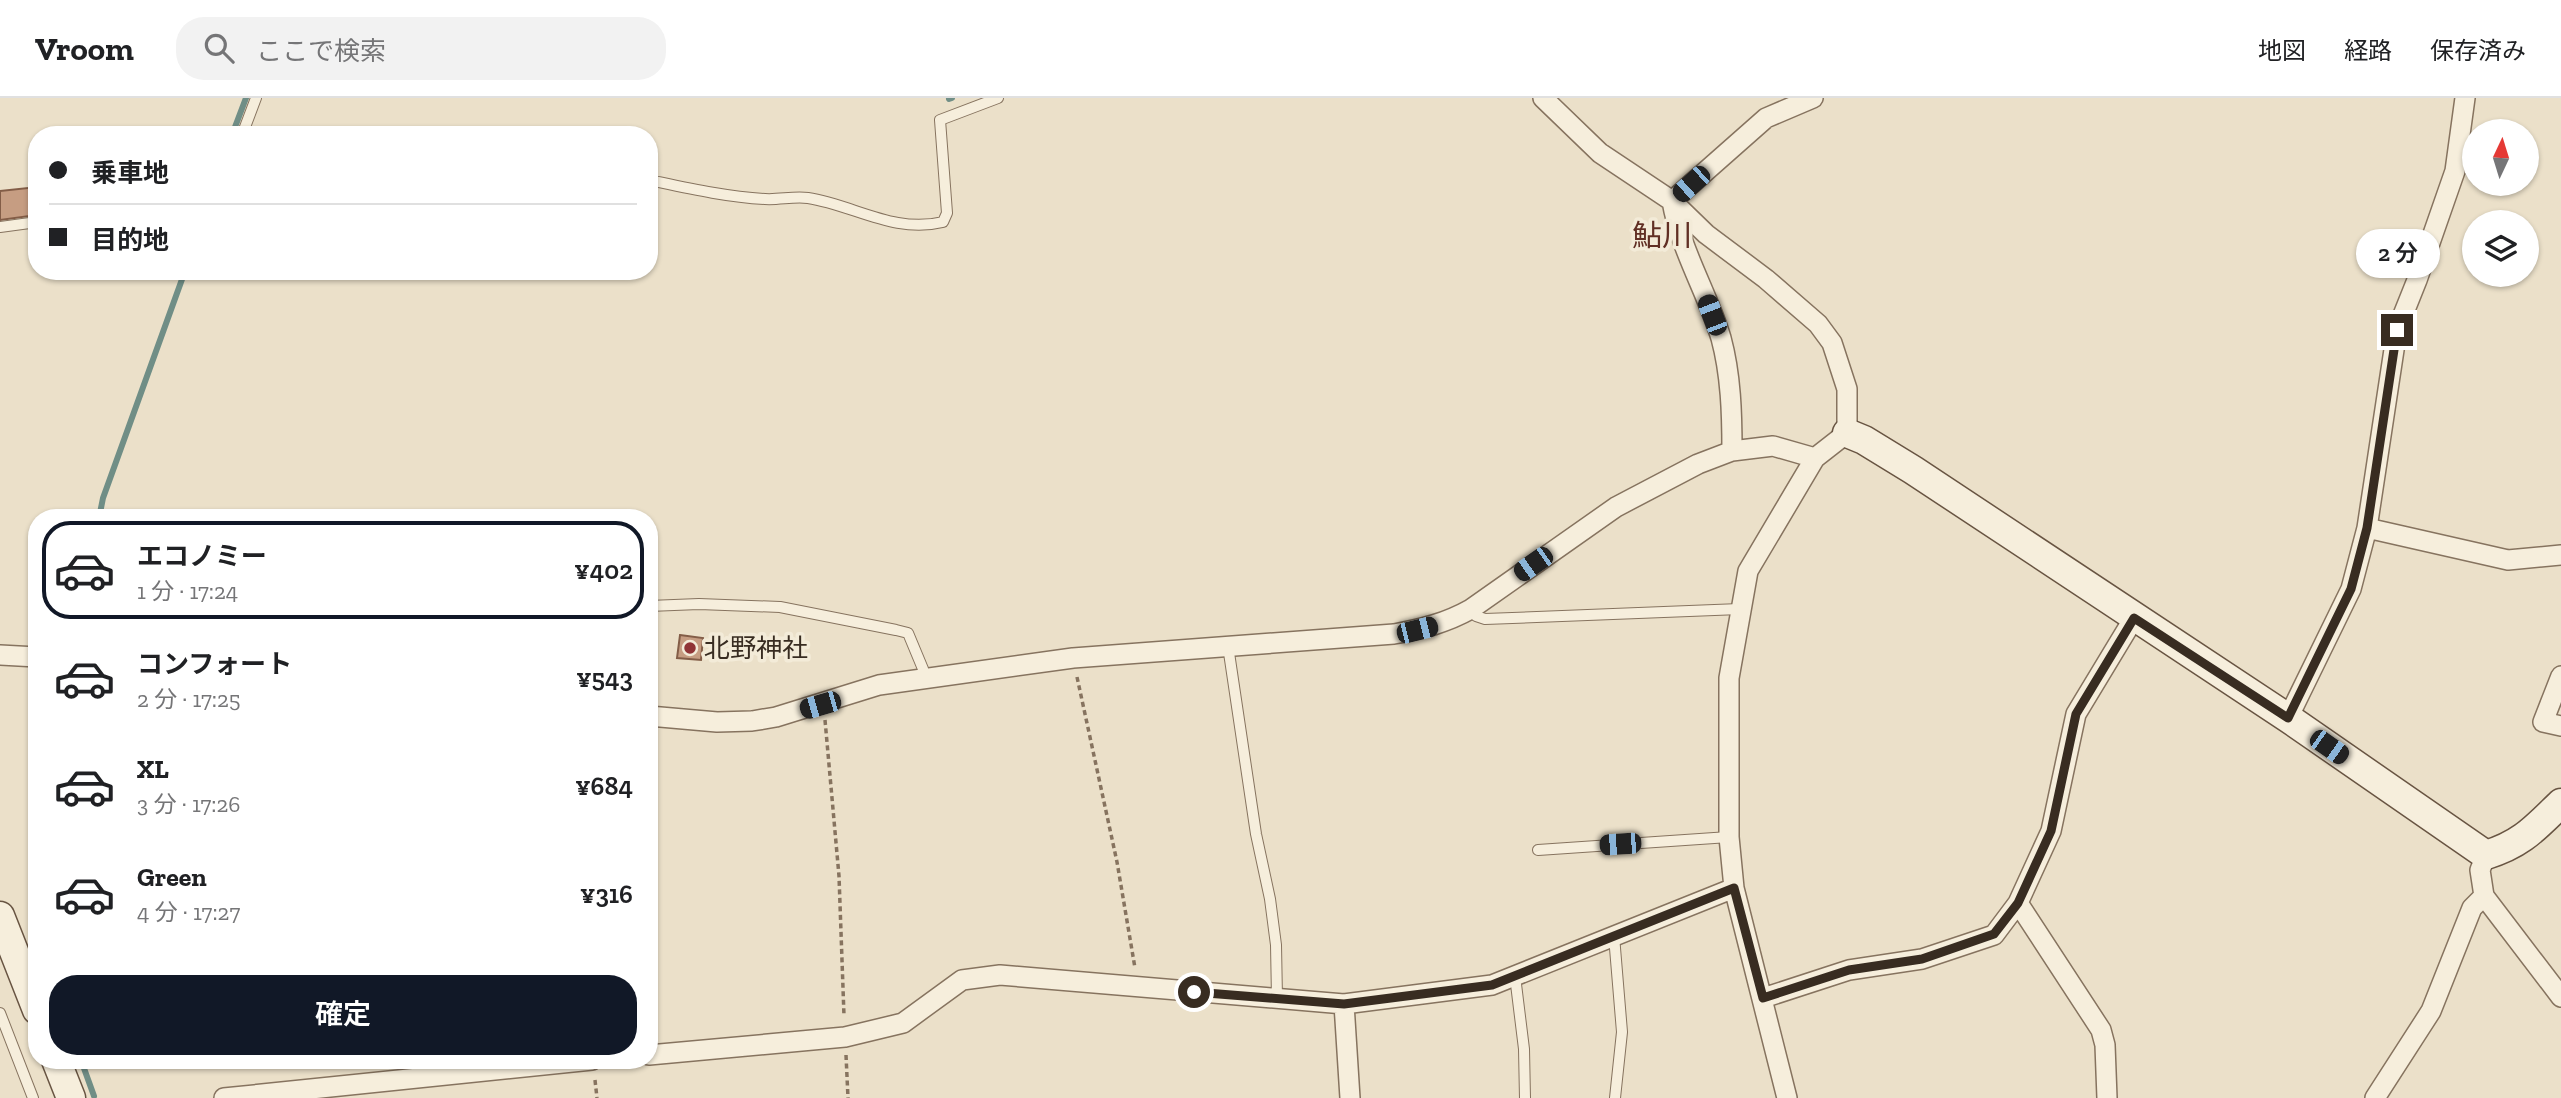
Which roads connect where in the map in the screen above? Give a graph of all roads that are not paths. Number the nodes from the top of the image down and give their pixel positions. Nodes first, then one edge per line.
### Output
1 (256, 98) edge
2 (998, 98) edge
3 (1543, 98) edge
4 (1813, 98) edge
5 (2465, 98) edge
6 (248, 126) edge
7 (658, 182) edge
8 (1672, 201) junction
9 (28, 223) edge
10 (0, 227) edge
11 (1847, 433) junction
12 (1732, 451) junction
13 (1815, 458) junction
14 (2367, 528) junction
15 (2561, 555) edge
16 (658, 606) edge
17 (1471, 609) junction
18 (1740, 609) junction
19 (2134, 618) junction
20 (1228, 645) junction
21 (0, 654) edge
22 (28, 656) edge
23 (2561, 676) edge
24 (925, 680) junction
25 (658, 717) edge
26 (2288, 718) junction
27 (2561, 726) edge
28 (2561, 803) edge
29 (1729, 837) junction
30 (1538, 850) dead end
31 (2486, 855) junction
32 (1734, 888) junction
33 (2484, 896) junction
34 (2018, 903) junction
35 (0, 916) edge
36 (1614, 936) junction
37 (1515, 976) junction
38 (28, 987) edge
39 (2561, 997) edge
40 (1763, 998) junction
41 (1277, 999) junction
42 (1344, 1004) junction
43 (0, 1013) edge
44 (658, 1054) edge
45 (60, 1069) edge
46 (505, 1069) edge
47 (33, 1098) edge
48 (71, 1098) edge
49 (224, 1098) edge
50 (1350, 1098) edge
51 (1525, 1098) edge
52 (1615, 1098) edge
53 (1787, 1098) edge
54 (2107, 1098) edge
55 (2375, 1098) edge

1 - 6 lane
2 - 7 lane
3 - 8 street
4 - 8 street
5 - 14 street
8 - 11 street
8 - 12 street
9 - 10 lane
11 - 13 street
11 - 19 street
12 - 13 street
12 - 17 street
13 - 18 street
14 - 15 street
14 - 26 street
16 - 24 lane
17 - 18 lane
17 - 20 street
18 - 29 street
19 - 26 street
19 - 34 street
20 - 24 street
20 - 41 lane
21 - 22 street
23 - 27 street
24 - 25 street
26 - 31 street
28 - 31 street
29 - 30 lane
29 - 32 street
31 - 33 street
32 - 36 street
32 - 40 street
33 - 39 street
33 - 55 street
34 - 40 street
34 - 54 street
35 - 38 street
36 - 37 street
36 - 52 lane
37 - 42 street
37 - 51 lane
40 - 53 street
41 - 42 street
41 - 44 street
42 - 50 street
43 - 47 lane
45 - 48 street
46 - 49 street

